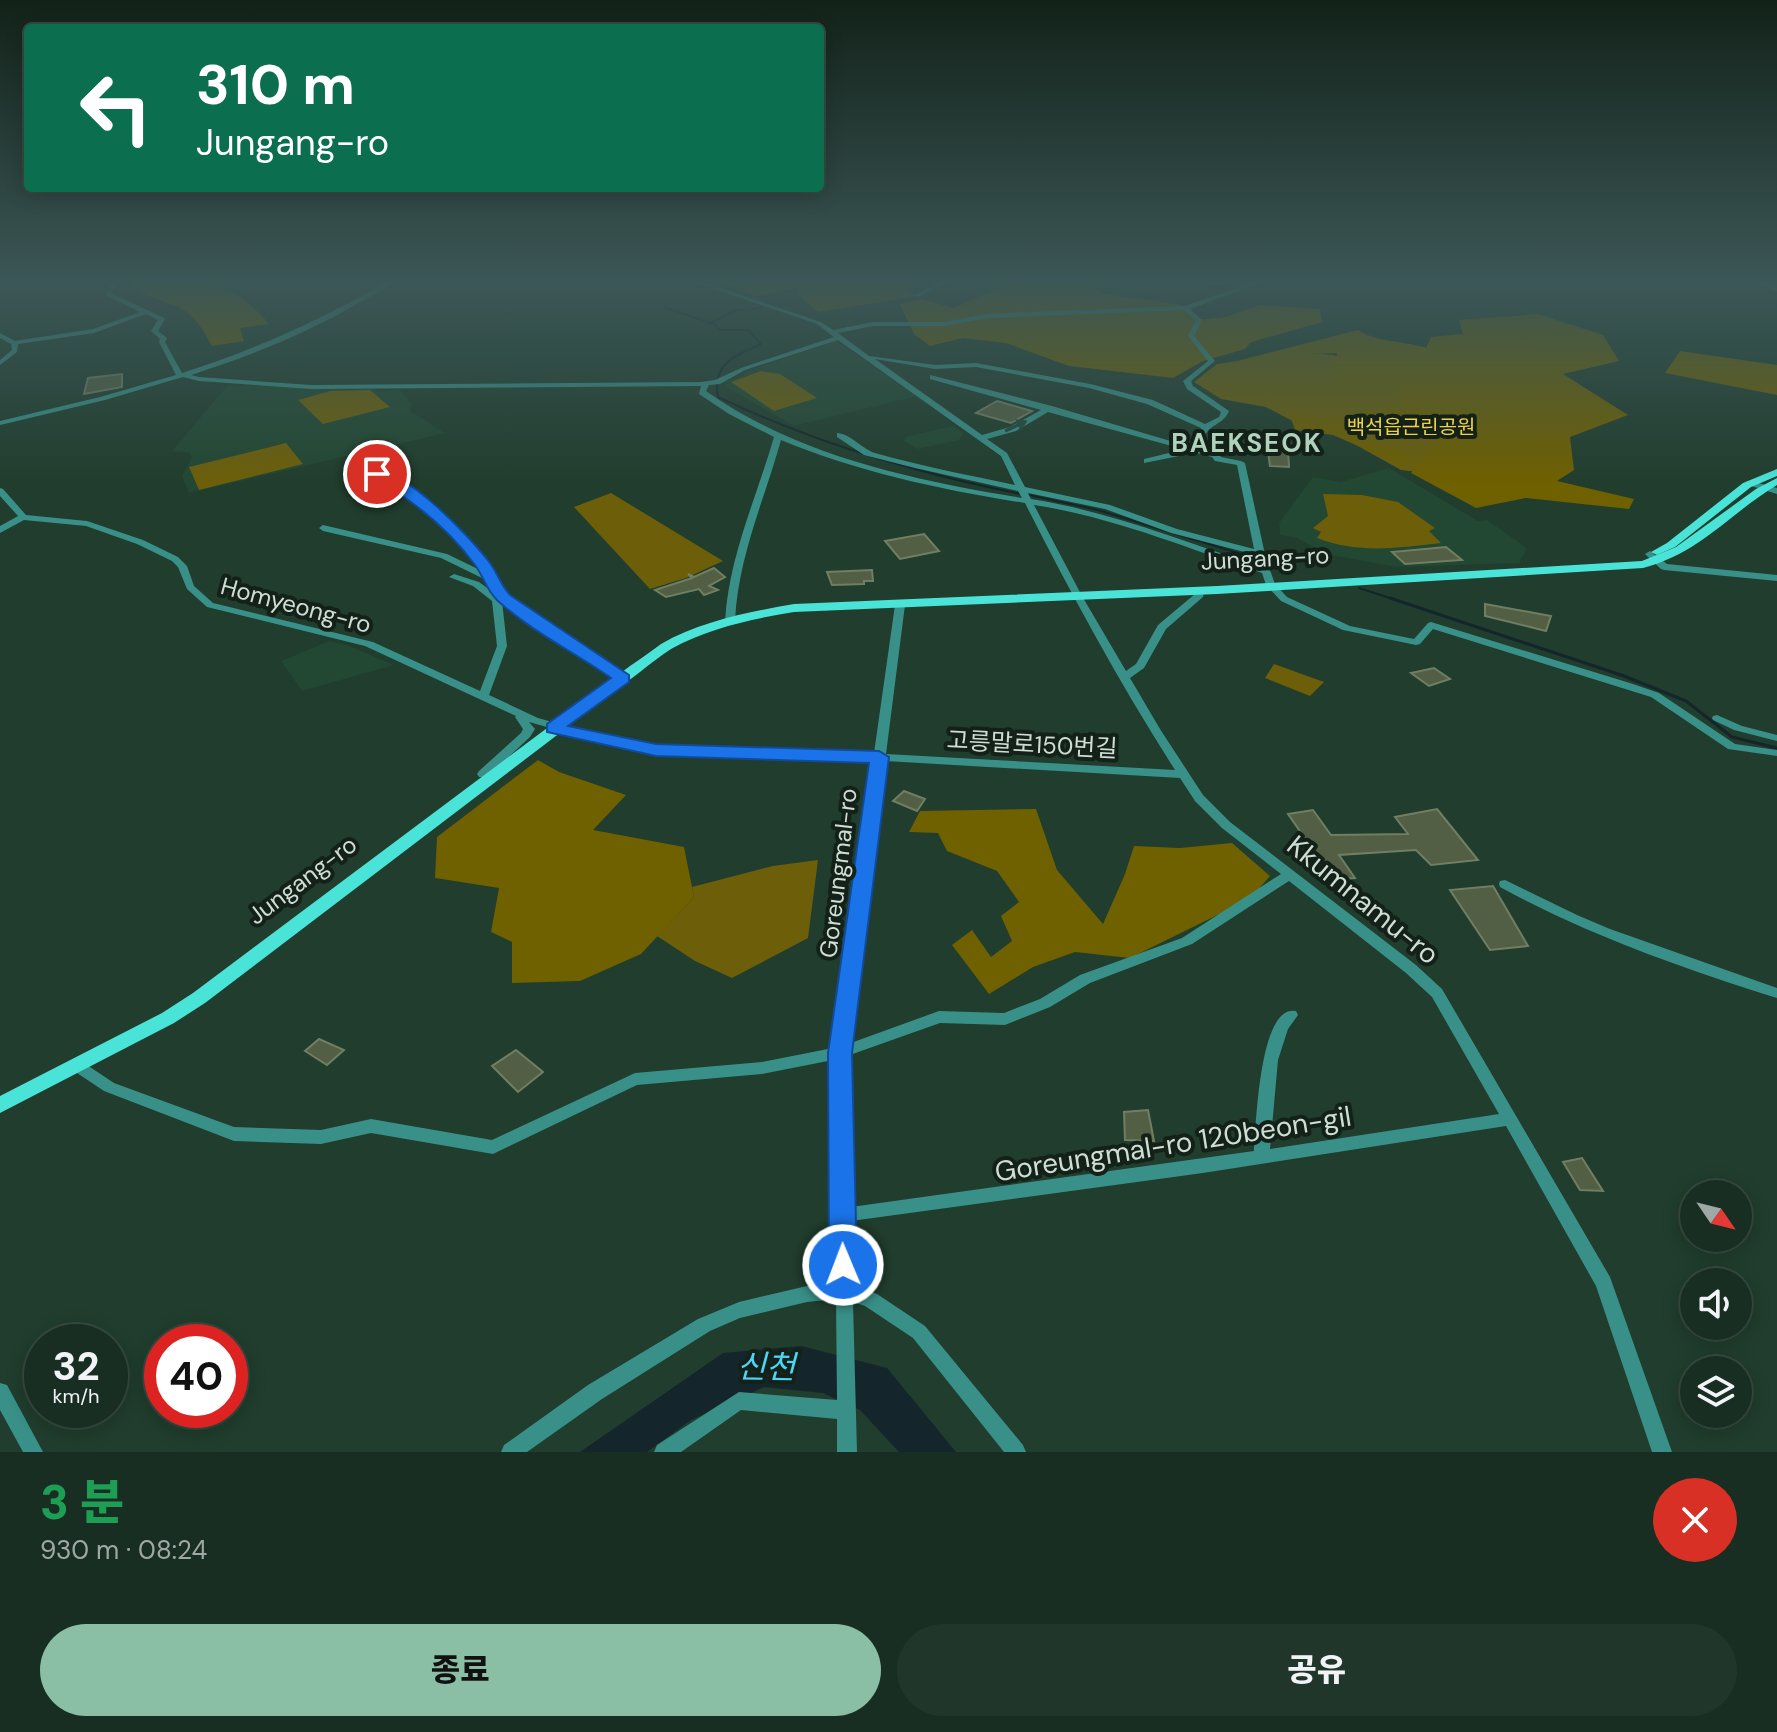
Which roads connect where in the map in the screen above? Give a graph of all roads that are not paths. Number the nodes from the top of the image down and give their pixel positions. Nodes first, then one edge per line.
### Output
1 (15, 350) edge
2 (167, 350) edge
3 (256, 350) edge
4 (796, 350) edge
5 (858, 350) edge
6 (1203, 350) edge
7 (867, 356) junction
8 (0, 363) edge
9 (950, 368) junction
10 (185, 377) junction
11 (933, 377) junction
12 (712, 383) junction
13 (912, 388) junction
14 (1049, 408) junction
15 (0, 423) edge
16 (1205, 427) junction
17 (840, 435) dead end
18 (778, 437) junction
19 (1200, 437) junction
20 (981, 438) junction
21 (1184, 447) junction
22 (1212, 455) junction
23 (1147, 461) dead end
24 (1777, 472) edge
25 (377, 474) dead end
26 (1777, 481) edge
27 (1751, 483) junction
28 (1763, 488) junction
29 (1021, 490) junction
30 (0, 491) edge
31 (1777, 491) edge
32 (1029, 502) junction
33 (23, 517) junction
34 (323, 528) dead end
35 (0, 530) edge
36 (1654, 558) junction
37 (1265, 569) junction
38 (454, 577) dead end
39 (487, 577) junction
40 (1777, 578) edge
41 (1199, 591) junction
42 (1076, 593) junction
43 (900, 605) junction
44 (730, 618) junction
45 (618, 676) junction
46 (1125, 677) junction
47 (486, 697) junction
48 (1717, 718) dead end
49 (550, 727) junction
50 (1777, 738) edge
51 (1777, 753) edge
52 (879, 757) junction
53 (483, 774) junction
54 (1182, 774) junction
55 (1291, 874) junction
56 (1505, 884) dead end
57 (1777, 993) edge
58 (1291, 1015) dead end
59 (840, 1053) junction
60 (76, 1065) junction
61 (0, 1095) edge
62 (0, 1105) edge
63 (1510, 1119) junction
64 (1261, 1157) junction
65 (843, 1215) junction
66 (844, 1290) junction
67 (0, 1392) edge
68 (845, 1410) junction
69 (33, 1452) edge
70 (511, 1452) edge
71 (664, 1452) edge
72 (847, 1452) edge
73 (1016, 1452) edge
74 (1662, 1452) edge

1 - 8 street
2 - 10 street
3 - 10 street
4 - 12 street
5 - 7 street
6 - 16 street
7 - 9 street
7 - 13 street
9 - 11 street
9 - 16 street
10 - 12 street
10 - 15 street
11 - 13 street
11 - 14 street
12 - 18 street
13 - 20 street
20 -> 14 street
14 - 21 street
16 - 19 street
17 - 29 street
18 - 32 street
18 - 44 street
19 - 21 street
19 - 22 street
20 - 29 street
21 - 22 street
21 - 23 street
22 - 37 street
24 - 27 main road, Jungang-ro
25 - 39 street
26 - 28 main road, Jungang-ro
27 - 28 street
27 - 36 main road, Jungang-ro
28 - 31 street
28 - 36 main road, Jungang-ro
29 - 32 street, Kkumnamu-ro
29 - 37 street
30 - 33 street
32 - 37 street
32 - 42 street, Kkumnamu-ro
33 - 35 street
33 - 47 street, Homyeong-ro
34 - 39 street
36 - 37 main road, Jungang-ro
36 - 40 street
37 - 41 main road, Jungang-ro
37 - 42 main road, Jungang-ro
37 - 51 street
38 - 47 street
39 - 45 street
41 - 42 main road, Jungang-ro
41 - 46 street
42 - 43 main road, Jungang-ro
42 - 44 main road, Jungang-ro
42 - 46 street, Kkumnamu-ro
43 - 44 main road, Jungang-ro
43 - 52 street, Goreungmal-ro
44 - 45 main road, Jungang-ro
45 - 49 main road, Jungang-ro
46 - 54 street, Kkumnamu-ro
47 - 49 street, Homyeong-ro
47 - 53 street
48 - 50 street
49 - 52 street
49 - 53 main road, Jungang-ro
49 - 60 main road, Jungang-ro
52 - 54 street, 고릉말로150번길
52 - 59 street, Goreungmal-ro
53 - 61 main road, Jungang-ro
54 - 55 street, Kkumnamu-ro
55 - 59 street
55 - 63 street, Kkumnamu-ro
56 - 57 street
58 - 64 street
59 - 60 street
59 - 65 street, Goreungmal-ro
60 - 62 main road, Jungang-ro
63 - 64 street, Goreungmal-ro 120beon-gil
63 - 74 street, Kkumnamu-ro
64 - 65 street, Goreungmal-ro 120beon-gil
65 - 66 street, Goreungmal-ro
66 - 68 street, Goreungmal-ro
66 - 70 street
66 - 73 street
67 - 69 street
68 - 71 street
68 - 72 street

